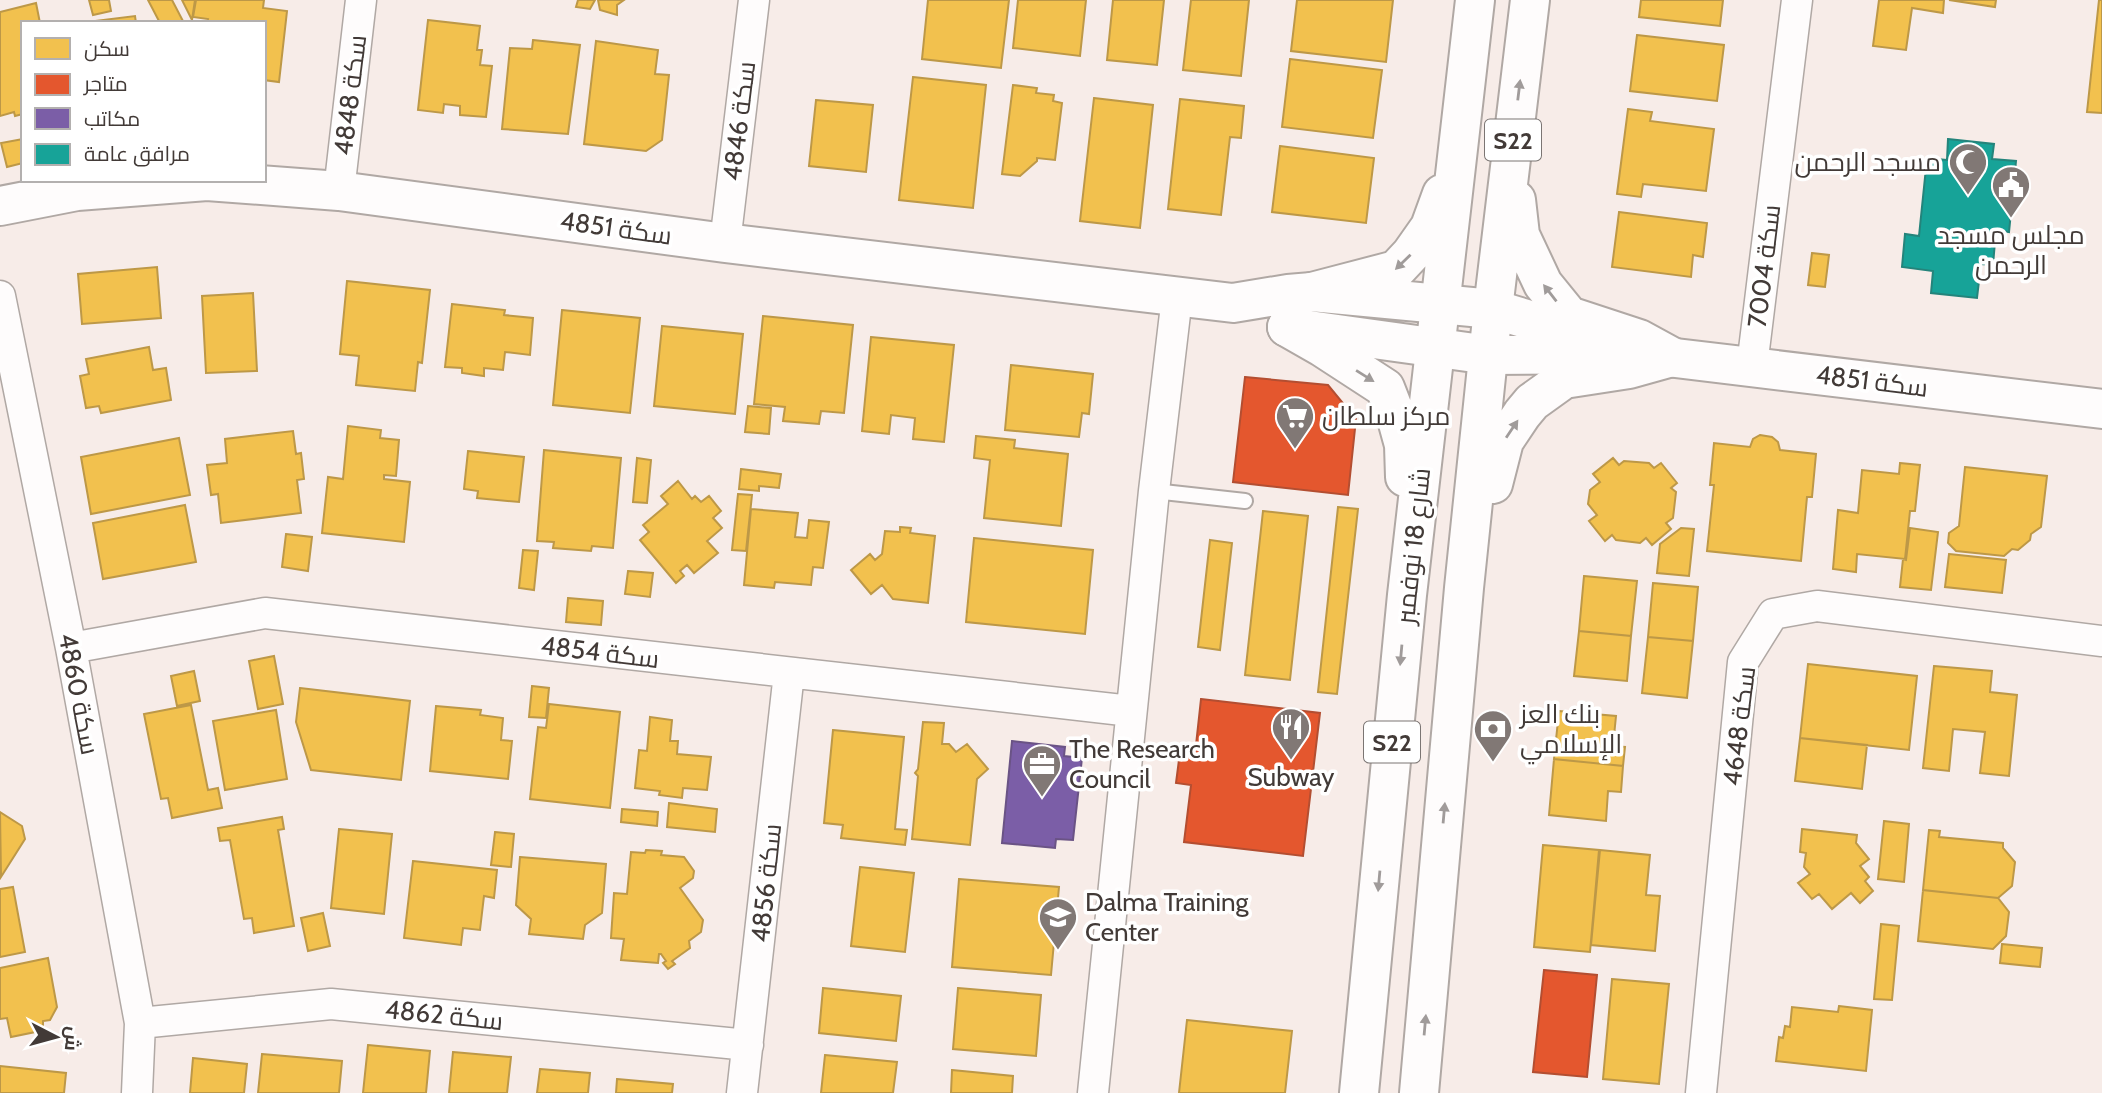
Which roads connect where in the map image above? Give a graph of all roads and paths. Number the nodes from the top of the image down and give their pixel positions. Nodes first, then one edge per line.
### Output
1 (362, 0) edge
2 (754, 0) edge
3 (1475, 0) edge
4 (1530, 0) edge
5 (1797, 0) edge
6 (1465, 86) junction
7 (1511, 158) junction
8 (195, 182) edge
9 (221, 182) edge
10 (339, 191) junction
11 (0, 206) edge
12 (725, 243) junction
13 (1312, 292) junction
14 (0, 296) edge
15 (1177, 297) junction
16 (1233, 303) junction
17 (1440, 303) junction
18 (1493, 309) junction
19 (1287, 327) junction
20 (1435, 348) junction
21 (1489, 355) junction
22 (1657, 355) junction
23 (1752, 366) junction
24 (2102, 409) edge
25 (1154, 491) junction
26 (1245, 501) dead end
27 (1464, 588) junction
28 (1406, 595) junction
29 (2102, 641) edge
30 (71, 648) junction
31 (789, 673) junction
32 (1131, 711) junction
33 (140, 1023) junction
34 (748, 1045) junction
35 (137, 1093) edge
36 (742, 1093) edge
37 (1093, 1093) edge
38 (1359, 1093) edge
39 (1419, 1093) edge
40 (1701, 1093) edge

1 - 10 street, سكة 4848
2 - 12 street, سكة 4846
3 - 6 main road, شارع 18 نوفمبر / S22
7 -> 4 main road, شارع 18 نوفمبر / S22
5 - 23 street, سكة 7004
6 -> 13 main road
6 - 17 main road, شارع 18 نوفمبر / S22
7 - 18 main road, شارع 18 نوفمبر / S22
22 -> 7 main road
8 - 11 main road, سكة 4851
9 - 10 main road, سكة 4851
10 - 12 main road, سكة 4851
12 - 15 main road, سكة 4851
13 - 16 main road, سكة 4851
13 - 17 main road, سكة 4851
14 - 30 street, سكة 4860
15 - 16 main road, سكة 4851
15 - 25 street
16 - 19 main road, سكة 4851
17 - 18 main road, سكة 4851
17 - 20 main road, شارع 18 نوفمبر / S22
18 - 21 main road, شارع 18 نوفمبر / S22
18 - 22 main road, سكة 4851
19 - 20 main road, سكة 4851
19 -> 28 main road
20 - 21 main road, سكة 4851
20 - 28 main road, شارع 18 نوفمبر / S22
21 - 22 main road, سكة 4851
21 - 27 main road, شارع 18 نوفمبر / S22
22 - 23 main road, سكة 4851
27 -> 22 main road
23 - 24 main road, سكة 4851
25 - 26 lane
25 - 32 street
39 -> 27 main road, شارع 18 نوفمبر / S22
28 -> 38 main road, شارع 18 نوفمبر / S22
29 - 40 street, سكة 4648
30 - 31 street, سكة 4854
30 - 33 street, سكة 4860
31 - 32 street, سكة 4854
31 - 34 street, سكة 4856
32 - 37 street
33 - 34 street, سكة 4862
33 - 35 street, سكة 4860
34 - 36 street, سكة 4856

